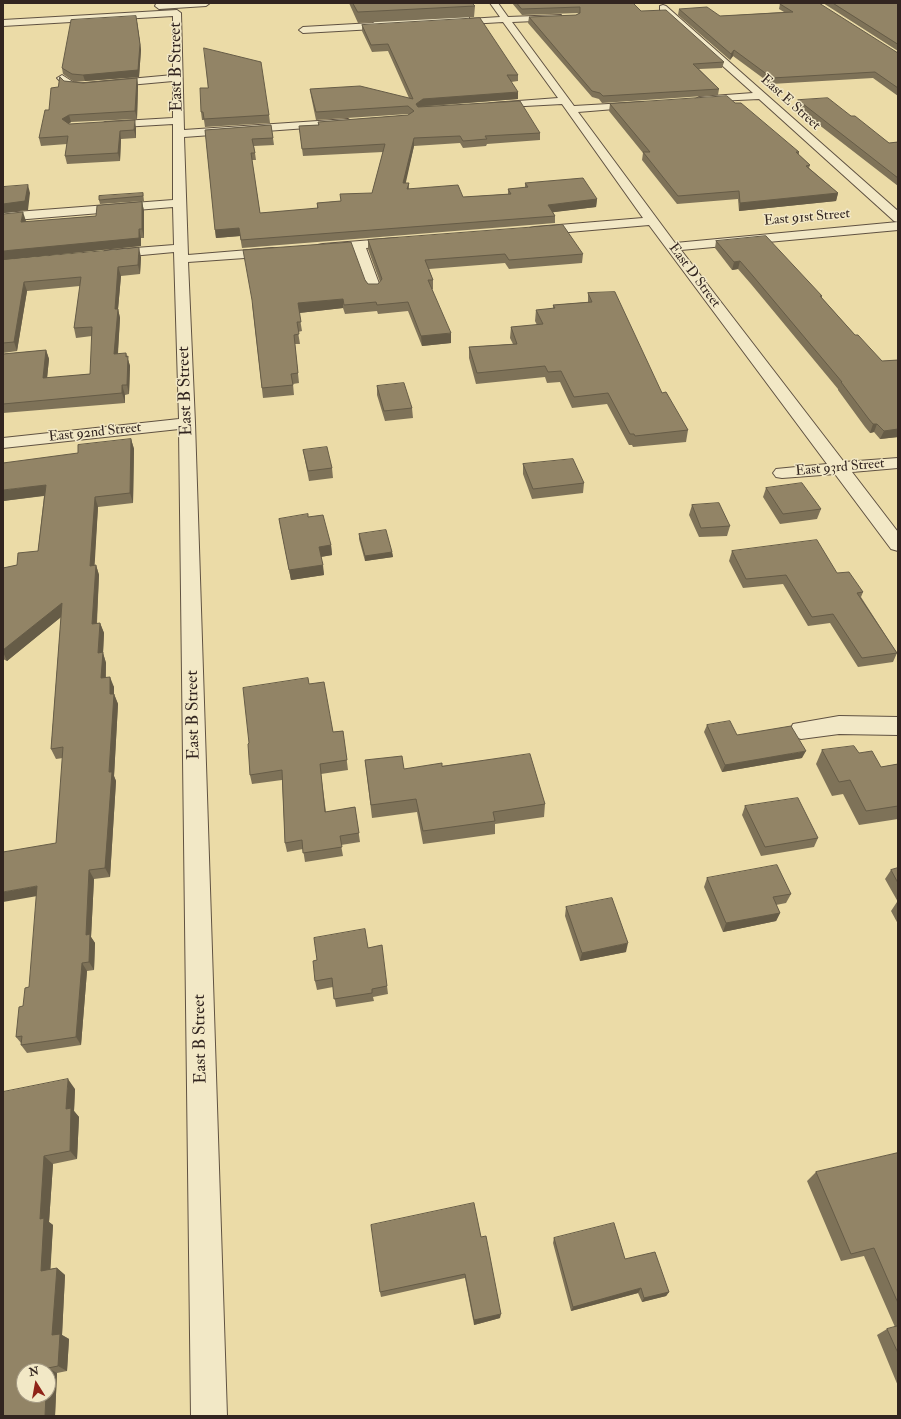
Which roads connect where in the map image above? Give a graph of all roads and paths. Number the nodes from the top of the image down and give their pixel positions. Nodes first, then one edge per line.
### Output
1 (206, 3) edge
2 (494, 3) edge
3 (95, 8) dead end
4 (663, 8) dead end
5 (134, 10) junction
6 (504, 17) junction
7 (568, 17) edge
8 (93, 18) junction
9 (3, 23) edge
10 (358, 24) edge
11 (303, 30) dead end
12 (62, 78) edge
13 (178, 78) junction
14 (761, 96) junction
15 (690, 101) edge
16 (651, 103) edge
17 (569, 105) junction
18 (483, 107) edge
19 (360, 121) edge
20 (94, 126) edge
21 (178, 127) junction
22 (179, 203) junction
23 (3, 217) edge
24 (898, 218) edge
25 (652, 221) junction
26 (898, 226) edge
27 (525, 232) edge
28 (413, 241) edge
29 (358, 245) junction
30 (672, 247) junction
31 (311, 249) edge
32 (288, 251) edge
33 (180, 254) junction
34 (96, 255) edge
35 (374, 289) edge
36 (187, 423) junction
37 (3, 443) edge
38 (898, 463) edge
39 (839, 468) junction
40 (782, 473) dead end
41 (898, 545) edge
42 (898, 726) edge
43 (801, 730) dead end
44 (209, 1416) edge

1 - 5 street
2 - 6 street, East D Street
3 - 8 street
4 - 14 street, East E Street
5 - 8 street
5 - 13 street, East B Street
6 - 7 street
6 - 10 street
6 - 11 street
6 - 17 street, East D Street
8 - 9 street
12 - 13 street
13 - 21 street, East B Street
14 - 15 street
14 - 24 street, East E Street
16 - 17 street
17 - 18 street
17 - 25 street, East D Street
19 - 21 street
20 - 21 street
21 - 22 street, East B Street
22 - 23 street
22 - 33 street, East B Street
25 - 27 street
25 - 30 street, East D Street
26 - 30 street, East 91st Street
28 - 29 street
29 - 31 street
29 - 35 street
30 - 39 street, East D Street
32 - 33 street
33 - 34 street
33 - 36 street, East B Street
36 - 37 street, East 92nd Street
36 - 44 street, East B Street
38 - 39 street, East 93rd Street
39 - 40 street, East 93rd Street
39 - 41 street, East D Street
42 - 43 street

